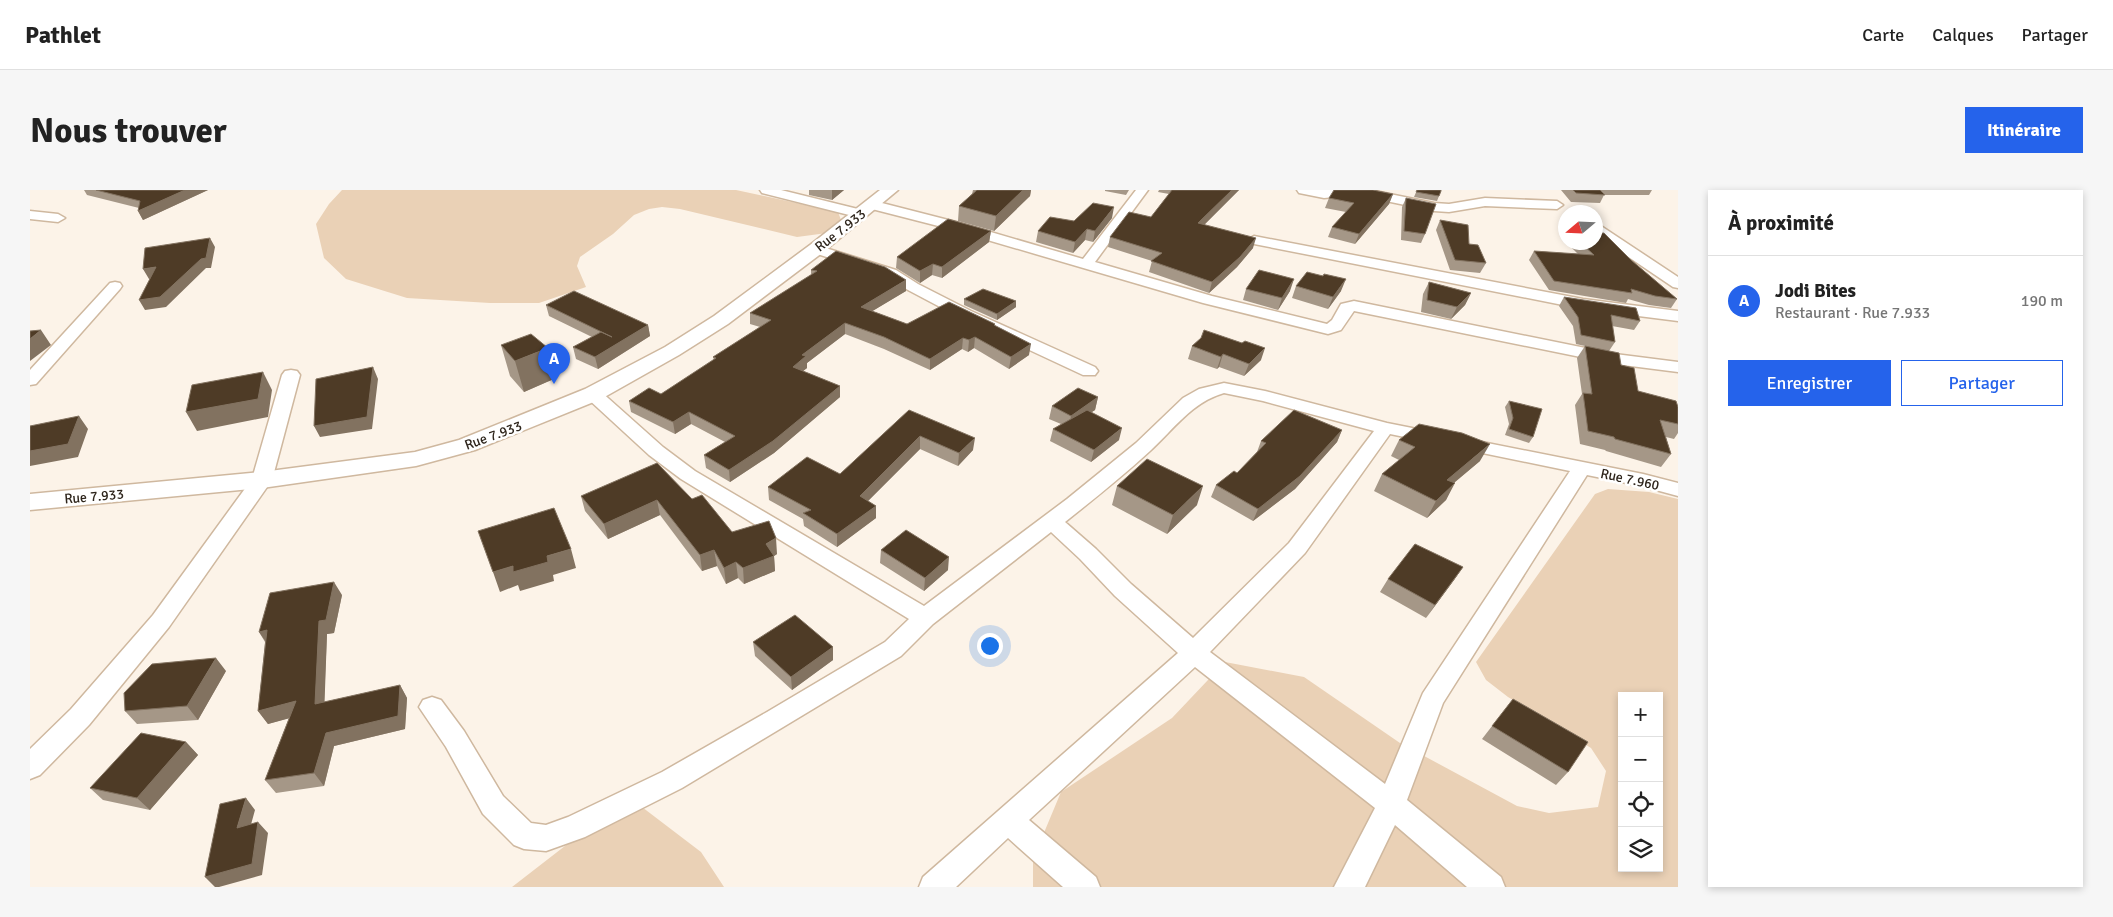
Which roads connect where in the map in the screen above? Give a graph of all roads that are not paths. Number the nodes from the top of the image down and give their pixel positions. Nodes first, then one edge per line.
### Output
1 (766, 190) edge
2 (890, 190) edge
3 (1142, 190) edge
4 (1303, 190) edge
5 (1534, 190) edge
6 (1558, 206) edge
7 (1558, 209) edge
8 (867, 210) junction
9 (30, 215) edge
10 (58, 218) dead end
11 (1603, 234) edge
12 (1254, 240) edge
13 (816, 249) junction
14 (1086, 264) junction
15 (1678, 284) edge
16 (115, 286) dead end
17 (1678, 316) edge
18 (1678, 367) edge
19 (1089, 371) dead end
20 (291, 376) dead end
21 (30, 380) edge
22 (592, 394) junction
23 (1385, 428) junction
24 (1581, 469) junction
25 (262, 480) junction
26 (1678, 490) edge
27 (30, 502) edge
28 (1051, 521) junction
29 (925, 618) junction
30 (1194, 653) junction
31 (432, 707) dead end
32 (30, 768) edge
33 (1391, 804) junction
34 (1008, 820) junction
35 (934, 887) edge
36 (1085, 887) edge
37 (1349, 887) edge
38 (1490, 887) edge

1 - 8 street
2 - 8 street, Rue 7.933
3 - 14 street
4 - 7 street
5 - 6 street
8 - 13 street, Rue 7.933
8 - 14 street
9 - 10 street
11 - 15 street
12 - 17 street
13 - 19 street
13 - 22 street, Rue 7.933
14 - 18 street
16 - 21 street
20 - 25 street
22 - 25 street, Rue 7.933
22 - 29 street
23 - 24 street, Rue 7.960
23 - 28 street, Rue 7.960
23 - 30 street
24 - 26 street, Rue 7.960
24 - 33 street
25 - 27 street, Rue 7.933
25 - 32 street
28 - 29 street, Rue 7.960
28 - 30 street
29 - 31 street, Rue 7.960
30 - 33 street
30 - 34 street
33 - 37 street
33 - 38 street
34 - 35 street
34 - 36 street

